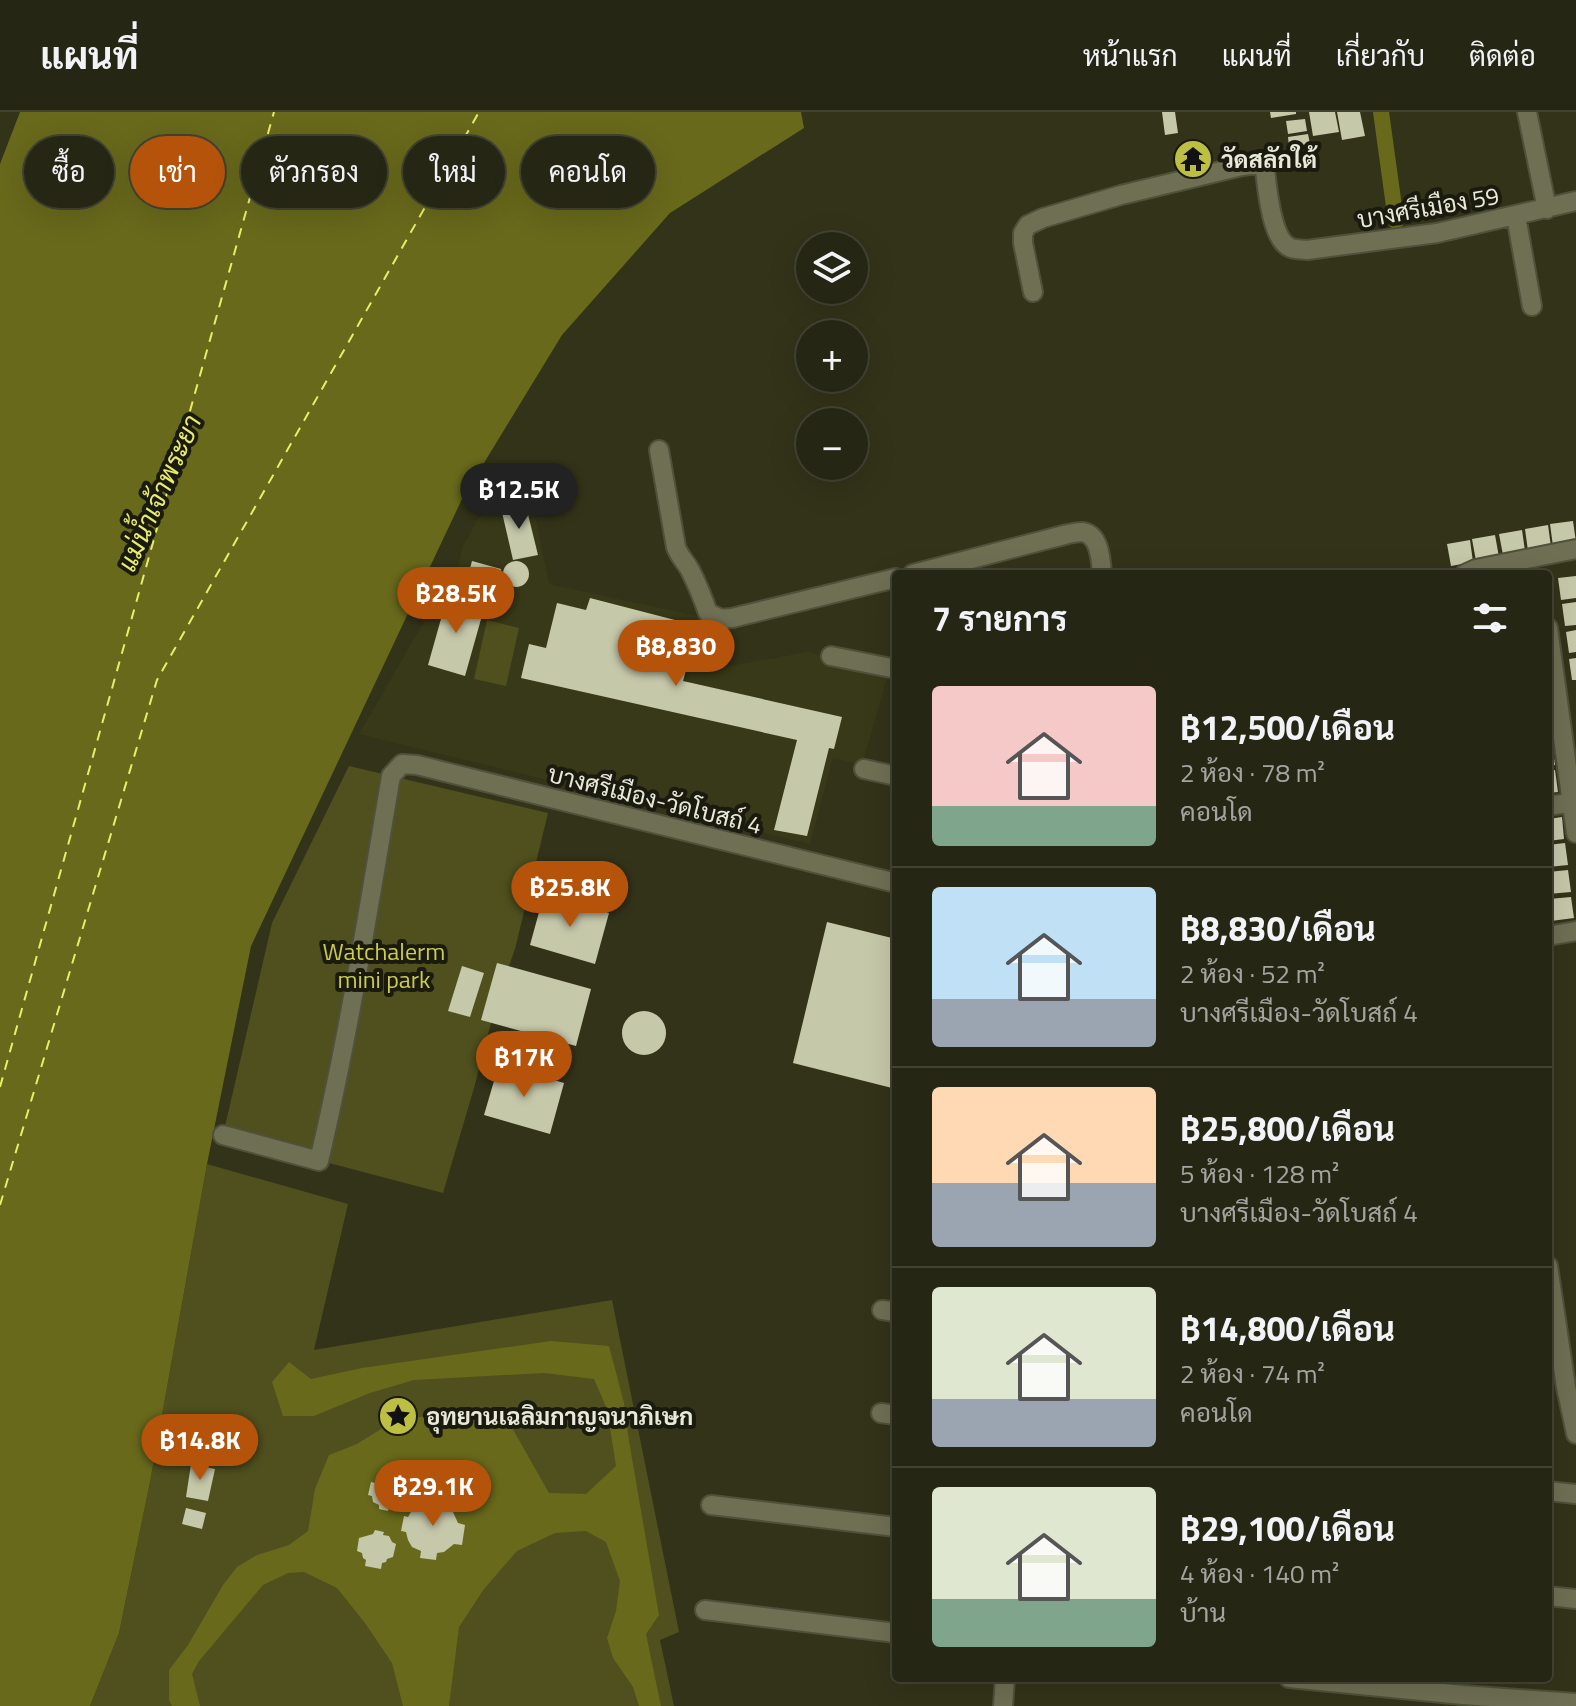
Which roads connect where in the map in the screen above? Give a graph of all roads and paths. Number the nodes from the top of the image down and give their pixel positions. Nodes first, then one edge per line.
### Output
1 (1527, 112) edge
2 (1576, 201) edge
3 (1547, 209) junction
4 (1516, 216) junction
5 (1033, 292) dead end
6 (1532, 306) dead end
7 (659, 450) dead end
8 (1576, 549) edge
9 (1540, 565) edge
10 (928, 570) edge
11 (1101, 570) edge
12 (1474, 570) edge
13 (892, 579) edge
14 (1552, 655) edge
15 (831, 656) dead end
16 (892, 668) edge
17 (864, 769) dead end
18 (892, 775) edge
19 (1574, 802) edge
20 (1552, 805) edge
21 (1576, 833) edge
22 (892, 882) edge
23 (1576, 931) edge
24 (1552, 935) edge
25 (223, 1135) dead end
26 (1552, 1320) edge
27 (1557, 1386) edge
28 (1576, 1434) edge
29 (1552, 1491) edge
30 (1576, 1494) edge
31 (711, 1505) dead end
32 (892, 1527) edge
33 (1552, 1596) edge
34 (1576, 1599) edge
35 (705, 1610) dead end
36 (892, 1633) edge
37 (1005, 1682) edge
38 (1336, 1682) edge
39 (1576, 1703) edge
40 (1003, 1706) edge

1 - 3 street
2 - 3 street, บางศรีเมือง 59
3 - 4 street, บางศรีเมือง 59
4 - 5 street, บางศรีเมือง 59
4 - 6 street
7 - 13 street
8 - 9 street
9 - 12 street
10 - 11 street
14 - 19 street
15 - 16 street
17 - 18 street
19 - 20 street
19 - 21 street
22 - 25 street, บางศรีเมือง-วัดโบสถ์ 4
23 - 24 street
26 - 27 street
27 - 28 street
29 - 30 street
31 - 32 street
33 - 34 street
35 - 36 street
37 - 40 street
38 - 39 street

